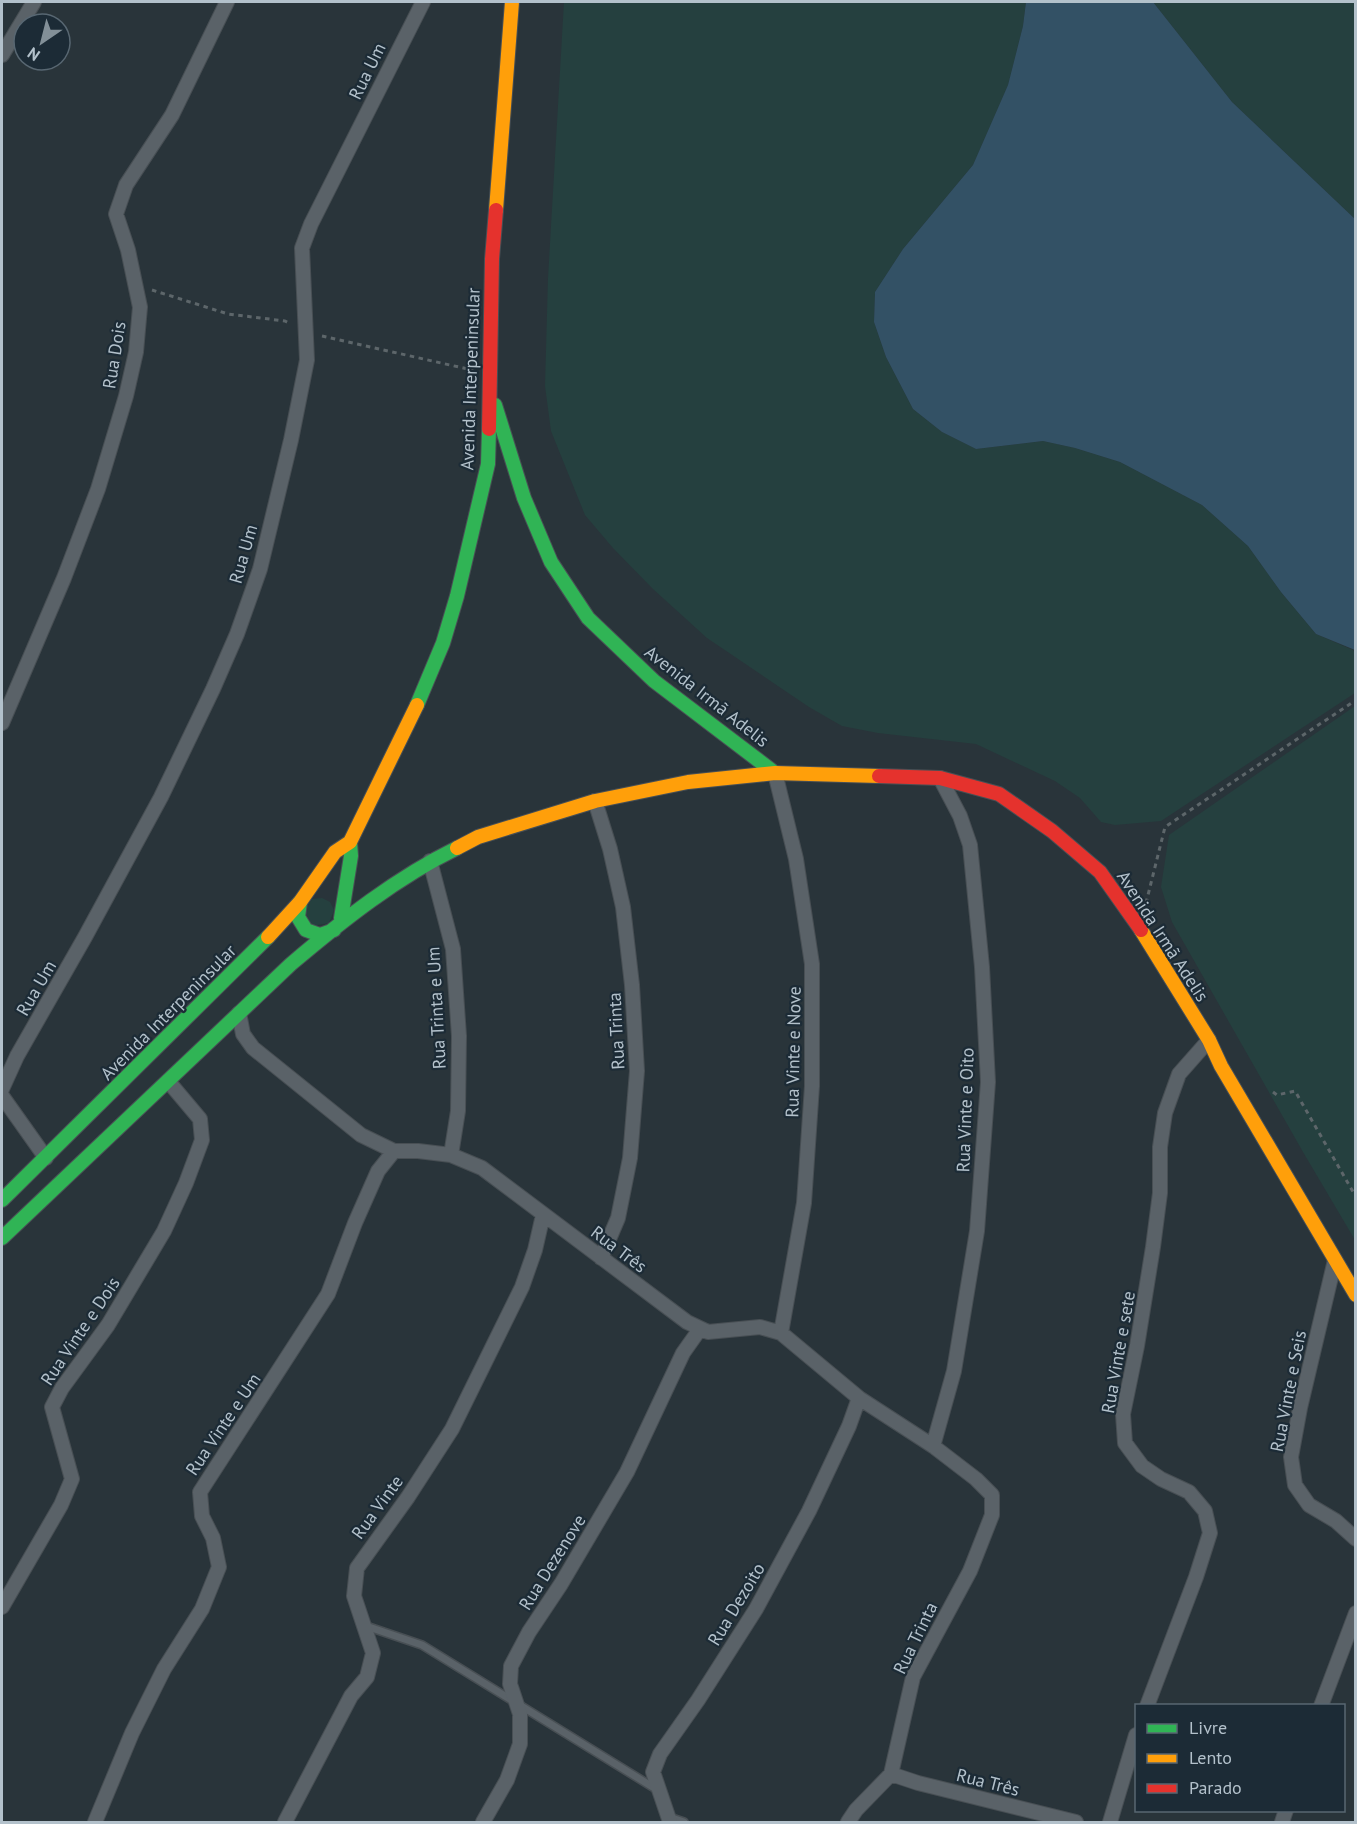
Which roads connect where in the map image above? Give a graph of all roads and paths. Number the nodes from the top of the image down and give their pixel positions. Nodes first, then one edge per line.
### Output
1 (34, 2) edge
2 (227, 2) edge
3 (423, 2) edge
4 (512, 2) edge
5 (2, 55) edge
6 (133, 284) junction
7 (306, 332) junction
8 (490, 364) junction
9 (491, 393) junction
10 (1356, 700) edge
11 (2, 723) edge
12 (776, 773) junction
13 (940, 778) junction
14 (594, 801) junction
15 (350, 842) junction
16 (430, 861) junction
17 (302, 899) junction
18 (338, 924) junction
19 (1140, 928) junction
20 (239, 1013) junction
21 (1209, 1040) junction
22 (168, 1081) junction
23 (2, 1089) edge
24 (1273, 1092) dead end
25 (2, 1096) edge
26 (394, 1151) junction
27 (451, 1155) junction
28 (46, 1158) junction
29 (1355, 1196) edge
30 (2, 1200) edge
31 (543, 1215) junction
32 (2, 1238) edge
33 (601, 1258) junction
34 (1335, 1260) junction
35 (1356, 1295) edge
36 (700, 1329) junction
37 (782, 1333) junction
38 (859, 1398) junction
39 (933, 1446) junction
40 (1356, 1539) edge
41 (2, 1607) edge
42 (1356, 1613) edge
43 (362, 1625) junction
44 (517, 1704) junction
45 (1148, 1704) edge
46 (1323, 1704) edge
47 (1135, 1742) edge
48 (891, 1774) junction
49 (658, 1790) junction
50 (669, 1820) edge
51 (95, 1822) edge
52 (285, 1822) edge
53 (483, 1822) edge
54 (684, 1822) edge
55 (848, 1822) edge
56 (1076, 1822) edge
57 (1110, 1822) edge

1 - 5 street
2 - 6 street, Rua Dois
3 - 7 street, Rua Um
4 - 8 street, Avenida Interpeninsular
6 - 7 path
6 - 11 street, Rua Dois
7 - 8 path
7 - 23 street, Rua Um
8 - 9 street, Avenida Interpeninsular
9 - 12 street, Avenida Irmã Adelis
9 - 15 street, Avenida Interpeninsular
10 - 19 path
12 - 13 street, Avenida Irmã Adelis
12 - 14 street, Avenida Irmã Adelis
12 - 37 street, Rua Vinte e Nove
13 - 19 street, Avenida Irmã Adelis
13 - 39 street, Rua Vinte e Oito
14 - 16 street, Avenida Irmã Adelis
14 - 33 street, Rua Trinta
15 - 17 street, Avenida Interpeninsular
15 - 18 street, Avenida Interpeninsular
16 - 18 street, Avenida Irmã Adelis
16 - 27 street, Rua Trinta e Um
17 - 18 street
17 - 18 street
17 - 28 street, Avenida Interpeninsular
18 - 20 street
19 - 21 street, Avenida Irmã Adelis
20 - 22 street
20 - 26 street, Rua Três
21 - 34 street, Avenida Irmã Adelis
21 - 45 street, Rua Vinte e sete
22 - 32 street
22 - 41 street, Rua Vinte e Dois
24 - 29 path
25 - 28 street
26 - 27 street, Rua Três
26 - 51 street, Rua Vinte e Um
27 - 31 street, Rua Três
28 - 30 street, Avenida Interpeninsular
31 - 33 street, Rua Três
31 - 43 street, Rua Vinte
33 - 36 street, Rua Três
34 - 35 street, Avenida Irmã Adelis
34 - 40 street, Rua Vinte e Seis
36 - 37 street
36 - 44 street, Rua Dezenove
37 - 38 street
38 - 39 street
38 - 49 street, Rua Dezoito
39 - 48 street, Rua Trinta
42 - 46 street
43 - 44 lane
43 - 52 street, Rua Vinte
44 - 49 lane
44 - 53 street, Rua Dezenove
47 - 57 street
48 - 55 street
48 - 56 street, Rua Três
49 - 50 street, Rua Dezoito
50 - 54 lane

